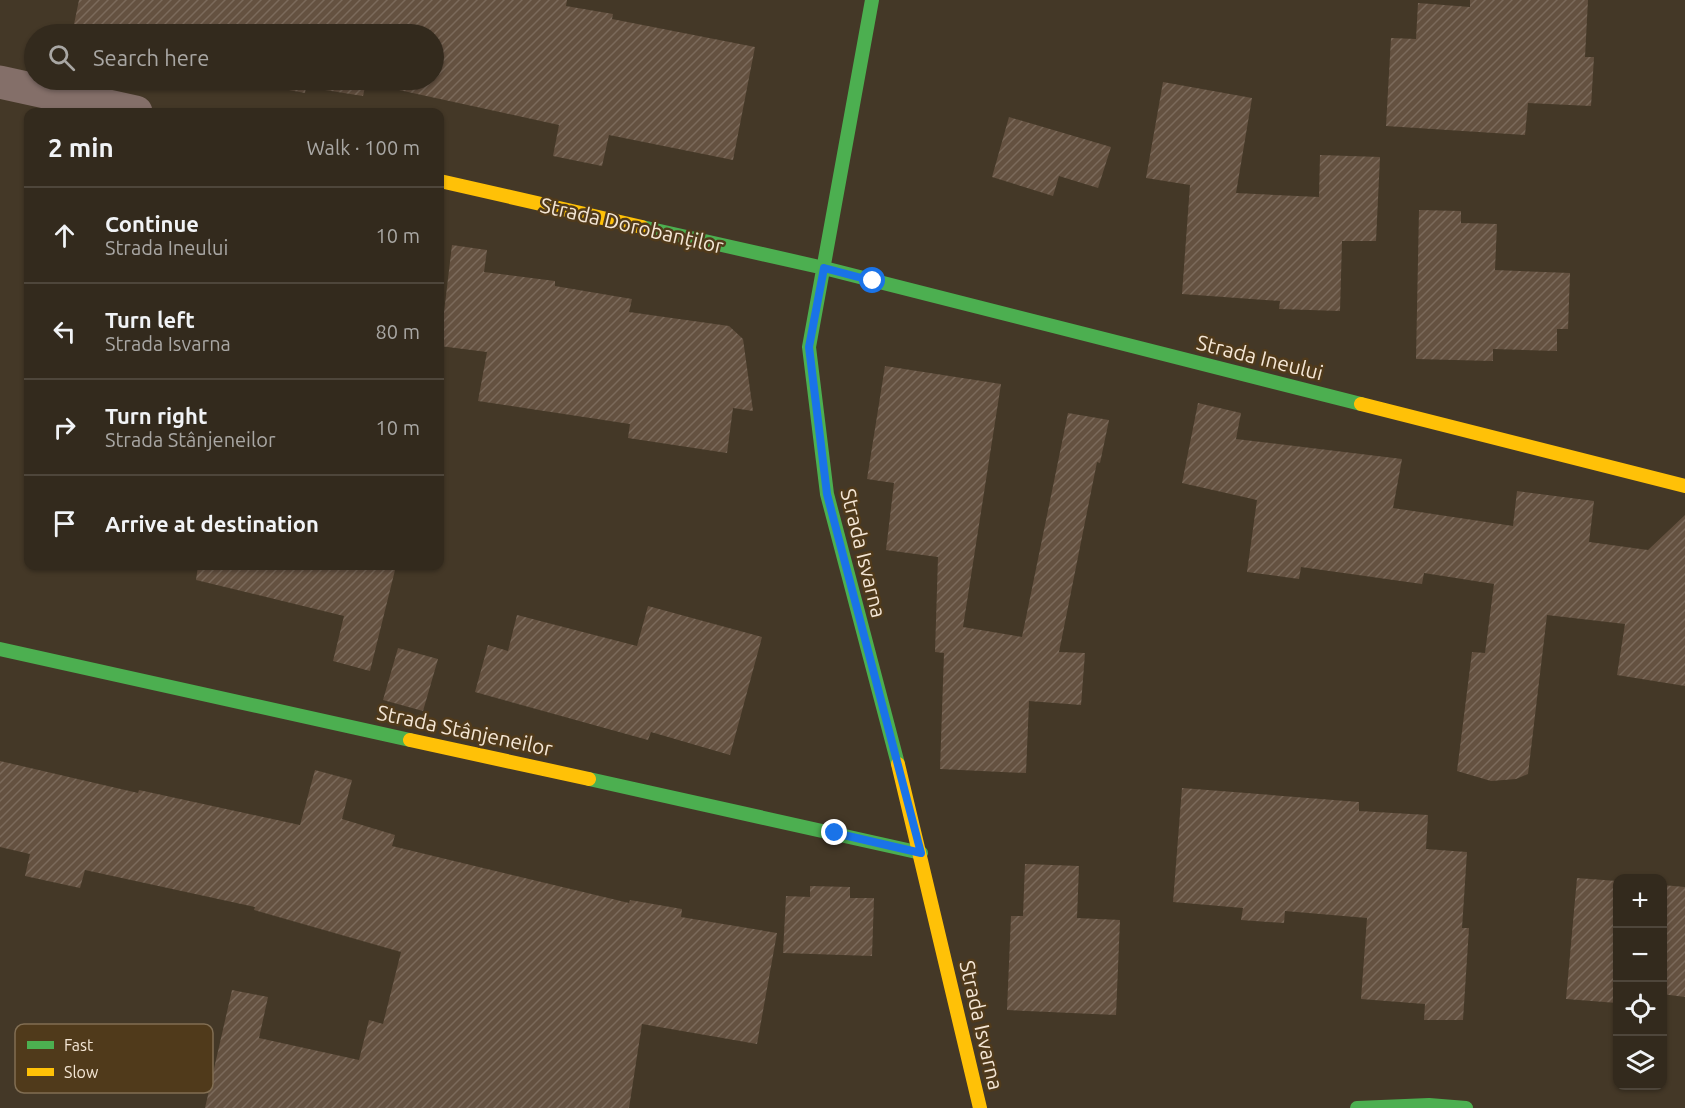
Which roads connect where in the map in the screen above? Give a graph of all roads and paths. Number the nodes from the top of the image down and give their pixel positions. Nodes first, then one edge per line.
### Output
1 (872, 0) edge
2 (0, 82) edge
3 (24, 87) edge
4 (36, 90) edge
5 (118, 108) edge
6 (444, 182) edge
7 (824, 268) junction
8 (1685, 486) edge
9 (0, 649) edge
10 (921, 853) junction
11 (980, 1108) edge
12 (1357, 1108) edge
13 (1466, 1108) edge

1 - 7 street, Strada Isvarna
2 - 3 street
4 - 5 street
6 - 7 street, Strada Dorobanților
7 - 8 street, Strada Ineului
7 - 10 street, Strada Isvarna
9 - 10 street, Strada Stânjeneilor
10 - 11 street, Strada Isvarna
12 - 13 street

